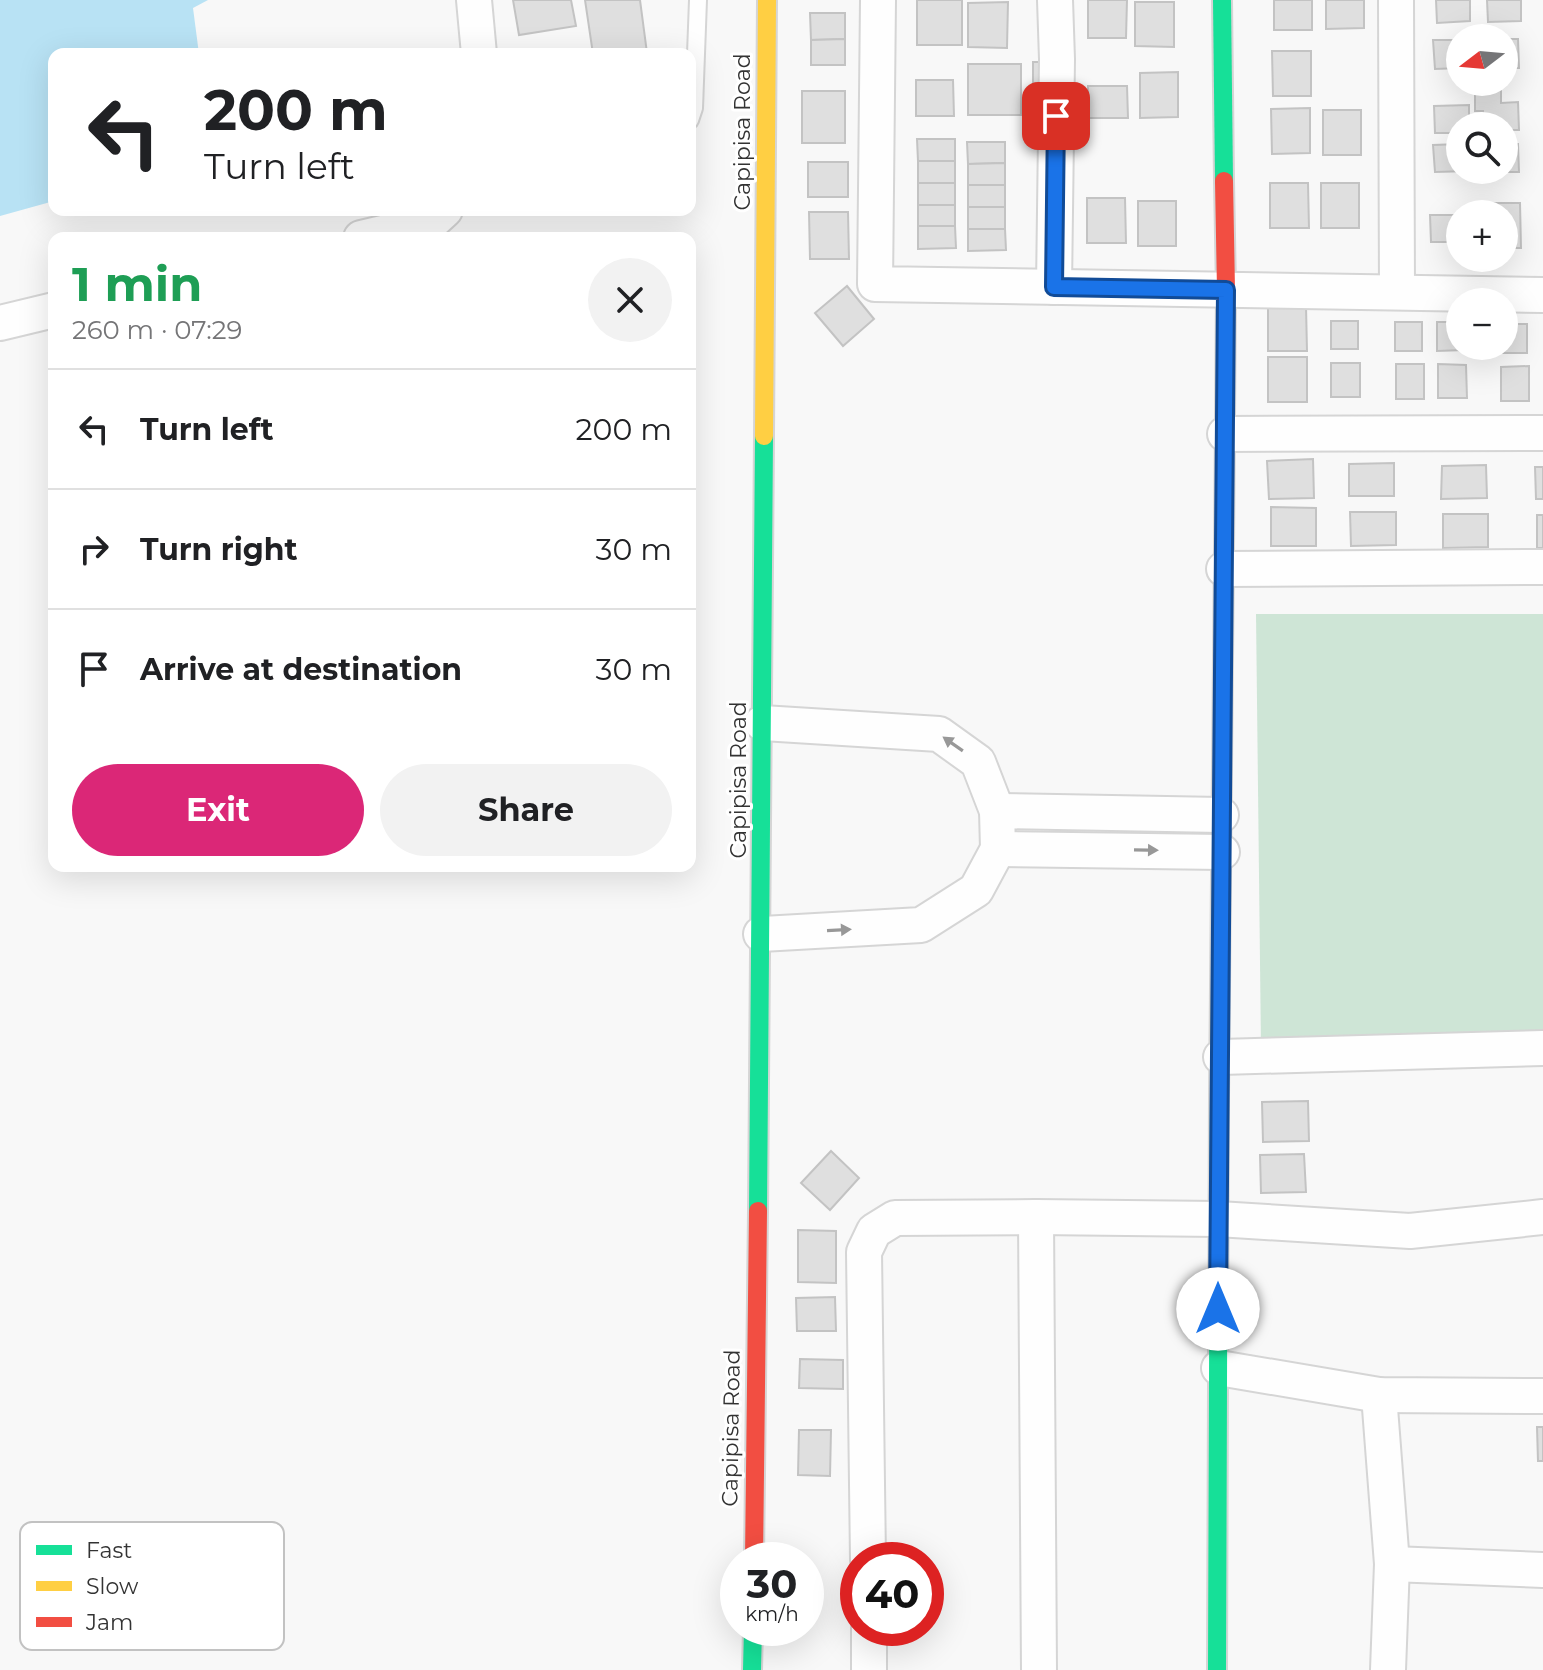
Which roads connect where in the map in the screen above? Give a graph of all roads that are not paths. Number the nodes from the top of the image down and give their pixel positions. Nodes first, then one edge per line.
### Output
1 (474, 0) edge
2 (698, 0) edge
3 (767, 0) edge
4 (878, 0) edge
5 (1055, 0) edge
6 (1222, 0) edge
7 (1396, 0) edge
8 (478, 48) edge
9 (696, 54) edge
10 (438, 216) edge
11 (386, 232) edge
12 (1054, 287) junction
13 (1226, 290) junction
14 (1397, 292) junction
15 (1543, 295) edge
16 (48, 311) edge
17 (0, 323) edge
18 (1543, 433) edge
19 (1225, 434) junction
20 (1543, 567) edge
21 (1224, 569) junction
22 (762, 723) junction
23 (997, 811) junction
24 (1221, 815) junction
25 (998, 849) junction
26 (1222, 852) junction
27 (761, 934) junction
28 (1543, 1048) edge
29 (1221, 1057) junction
30 (1036, 1217) junction
31 (1543, 1217) edge
32 (1218, 1219) junction
33 (1219, 1368) junction
34 (1379, 1395) junction
35 (1543, 1396) edge
36 (754, 1542) edge
37 (868, 1542) edge
38 (1392, 1564) junction
39 (1543, 1570) edge
40 (753, 1646) edge
41 (869, 1646) edge
42 (752, 1670) edge
43 (869, 1670) edge
44 (1039, 1670) edge
45 (1217, 1670) edge
46 (1388, 1670) edge

1 - 8 street
2 - 9 lane
3 - 22 street, Capipisa Road
4 - 12 street
5 - 12 street
6 - 13 street
7 - 14 street
10 - 11 street
12 - 13 street
13 - 14 street
13 - 19 street
14 - 15 street
16 - 17 street
18 - 19 street
19 - 21 street
20 - 21 street
21 - 24 street
23 -> 22 street
22 - 27 street, Capipisa Road
23 - 24 street
23 - 25 street
24 - 26 street
25 -> 26 street
27 -> 25 street
26 - 29 street
27 - 36 street, Capipisa Road
28 - 29 street
29 - 32 street
30 - 32 street
30 - 37 street
30 - 44 street
31 - 32 street
32 - 33 street
33 - 34 street
33 - 45 street
34 - 35 street
34 - 38 street
38 - 39 street
38 - 46 street
40 - 42 street
41 - 43 street

